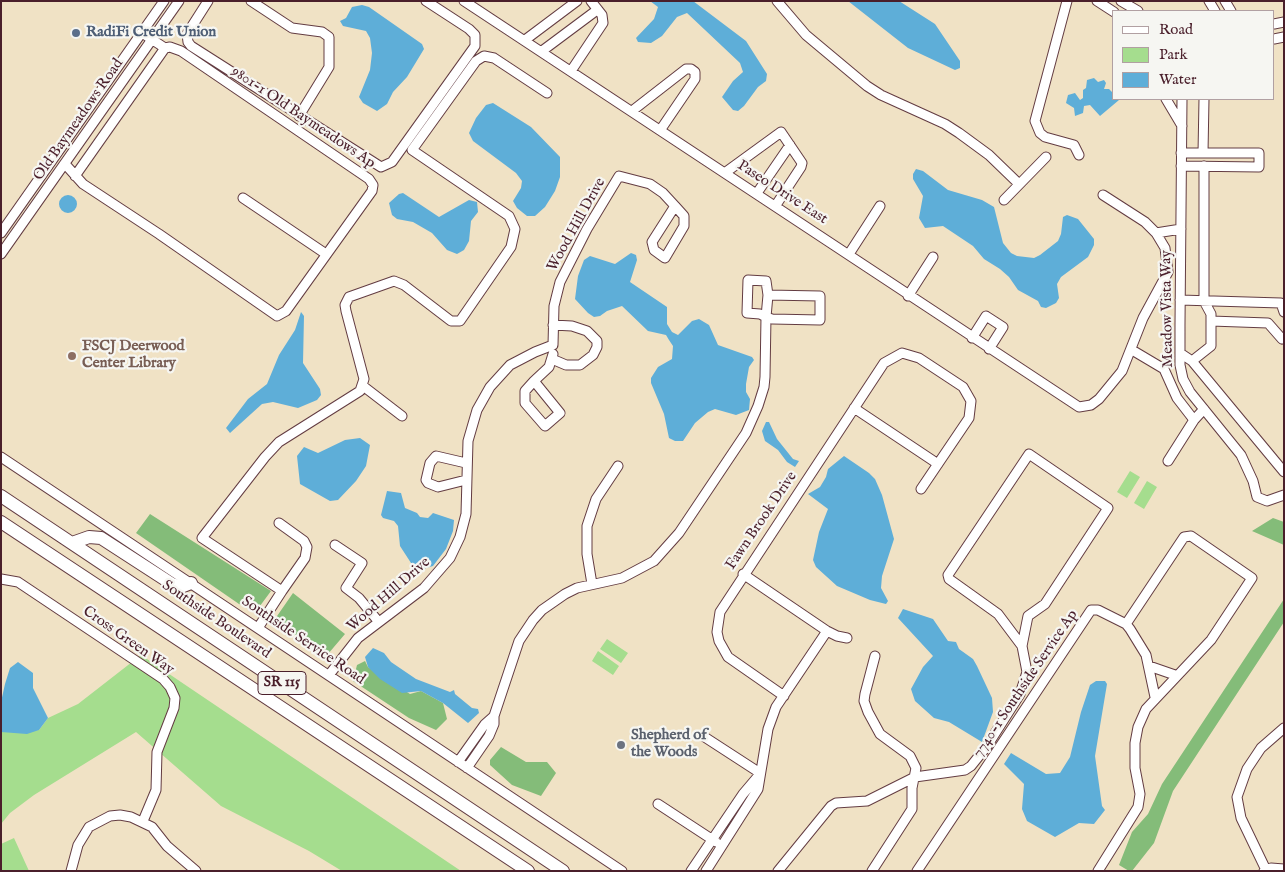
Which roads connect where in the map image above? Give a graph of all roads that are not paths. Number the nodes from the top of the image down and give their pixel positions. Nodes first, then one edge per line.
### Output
1 (164, 1) edge
2 (179, 1) edge
3 (208, 1) edge
4 (251, 1) edge
5 (426, 1) edge
6 (464, 1) edge
7 (577, 1) edge
8 (591, 1) edge
9 (777, 1) edge
10 (1067, 1) edge
11 (1121, 1) edge
12 (597, 10) junction
13 (1136, 10) edge
14 (142, 33) junction
15 (152, 40) junction
16 (525, 40) junction
17 (165, 48) junction
18 (542, 51) junction
19 (571, 71) junction
20 (547, 93) dead end
21 (1167, 100) edge
22 (1182, 100) edge
23 (1204, 100) edge
24 (632, 111) junction
25 (299, 116) junction
26 (1182, 126) junction
27 (661, 129) junction
28 (790, 145) junction
29 (1181, 153) junction
30 (1203, 153) junction
31 (1079, 155) dead end
32 (1046, 157) dead end
33 (65, 164) junction
34 (1181, 166) junction
35 (1204, 166) junction
36 (726, 172) junction
37 (76, 176) junction
38 (1019, 184) junction
39 (758, 193) junction
40 (1103, 195) dead end
41 (243, 198) dead end
42 (1004, 200) dead end
43 (776, 205) junction
44 (675, 206) junction
45 (880, 206) dead end
46 (1180, 228) junction
47 (1, 233) edge
48 (1156, 233) junction
49 (1, 254) edge
50 (326, 254) junction
51 (849, 254) junction
52 (933, 257) dead end
53 (1168, 272) junction
54 (1180, 273) junction
55 (768, 295) junction
56 (908, 296) junction
57 (1180, 300) junction
58 (1204, 301) junction
59 (1284, 312) edge
60 (766, 317) junction
61 (1212, 321) junction
62 (553, 325) junction
63 (972, 338) junction
64 (1284, 338) edge
65 (554, 345) junction
66 (989, 349) junction
67 (1132, 350) junction
68 (1180, 353) junction
69 (552, 359) junction
70 (1192, 361) junction
71 (534, 381) junction
72 (362, 386) junction
73 (854, 408) junction
74 (1204, 409) junction
75 (402, 416) dead end
76 (1194, 420) junction
77 (1, 457) edge
78 (1168, 461) dead end
79 (466, 463) junction
80 (938, 464) junction
81 (618, 466) dead end
82 (1284, 472) edge
83 (466, 480) junction
84 (922, 489) dead end
85 (1284, 495) edge
86 (1, 496) edge
87 (1, 522) edge
88 (279, 523) dead end
89 (72, 543) junction
90 (335, 545) dead end
91 (743, 574) junction
92 (1, 579) edge
93 (191, 583) junction
94 (592, 584) junction
95 (282, 591) junction
96 (378, 622) junction
97 (1126, 624) junction
98 (258, 628) junction
99 (827, 631) junction
100 (847, 638) dead end
101 (1022, 646) junction
102 (875, 656) dead end
103 (1149, 666) junction
104 (1175, 675) junction
105 (329, 676) junction
106 (784, 696) junction
107 (1155, 697) junction
108 (494, 716) junction
109 (1284, 728) edge
110 (703, 736) dead end
111 (458, 762) junction
112 (467, 768) junction
113 (760, 773) junction
114 (915, 777) junction
115 (658, 804) dead end
116 (143, 821) junction
117 (712, 840) junction
118 (722, 847) junction
119 (589, 849) junction
120 (524, 869) edge
121 (1284, 869) edge
122 (1265, 870) edge
123 (71, 871) edge
124 (196, 871) edge
125 (563, 871) edge
126 (616, 871) edge
127 (622, 871) edge
128 (691, 871) edge
129 (706, 871) edge
130 (778, 871) edge
131 (872, 871) edge
132 (918, 871) edge
133 (1098, 871) edge

1 - 14 street, Old Baymeadows Road
2 - 15 street, Old Baymeadows Road
3 - 25 street
4 - 25 street
5 - 25 street
6 - 16 street, Paseo Drive East
7 - 16 street
8 - 12 street
9 - 38 street
10 - 31 street
11 - 13 street
12 - 18 street
12 - 19 street
14 - 15 street, 9801-1 Old Baymeadows Ap
14 - 47 street, Old Baymeadows Road
15 - 17 street, 9801-1 Old Baymeadows Ap
15 - 33 street, Old Baymeadows Road
16 - 18 street, Paseo Drive East
17 - 37 street
17 - 50 street, 9801-1 Old Baymeadows Ap
18 - 19 street, Paseo Drive East
19 - 24 street, Paseo Drive East
20 - 72 street
21 - 26 street
22 - 26 street, Meadow Vista Way
23 - 30 street
24 - 27 street, Paseo Drive East
24 - 27 street
26 - 29 street, Meadow Vista Way
27 - 36 street, Paseo Drive East
28 - 36 street
28 - 39 street
28 - 43 street
29 - 30 street
29 - 34 street, Meadow Vista Way
30 - 35 street
32 - 38 street
33 - 37 street
33 - 49 street, Old Baymeadows Road
34 - 35 street
34 - 46 street, Meadow Vista Way
35 - 58 street
36 - 39 street, Paseo Drive East
37 - 50 street, 9801-1 Old Baymeadows Ap
38 - 42 street
39 - 43 street, Paseo Drive East
40 - 48 street
41 - 50 street
43 - 51 street, Paseo Drive East
44 - 44 street
44 - 62 street, Wood Hill Drive
45 - 51 street
46 - 48 street
46 - 54 street, Meadow Vista Way
48 - 53 street
51 - 56 street, Paseo Drive East
52 - 56 street
53 - 54 street
53 - 67 street
54 - 57 street, Meadow Vista Way
55 - 60 street
55 - 60 street
55 - 60 street
56 - 63 street, Paseo Drive East
57 - 58 street
57 - 68 street, Meadow Vista Way
58 - 59 street
58 - 61 street
60 - 94 street
61 - 64 street
61 - 70 street
62 - 65 street, Wood Hill Drive
62 - 69 street
63 - 66 street, Paseo Drive East
63 - 66 street
65 - 69 street
65 - 79 street, Wood Hill Drive
66 - 67 street, Paseo Drive East
67 - 76 street
68 - 70 street
68 - 74 street, Meadow Vista Way
69 - 71 street
70 - 82 street
71 - 71 street
72 - 75 street
72 - 95 street
73 - 80 street
73 - 80 street, Fawn Brook Drive
73 - 91 street, Fawn Brook Drive
74 - 76 street
74 - 85 street, Meadow Vista Way
76 - 78 street
77 - 93 street, Southside Service Road
79 - 83 street, Wood Hill Drive
79 - 83 street
80 - 84 street
81 - 94 street
83 - 96 street, Wood Hill Drive
86 - 89 highway, Southside Boulevard / SR 115
87 - 120 highway, SR 115
88 - 95 street
89 - 93 highway
89 - 125 highway, Southside Boulevard / SR 115
90 - 96 street
91 - 99 street
91 - 106 street, Fawn Brook Drive
92 - 116 street, Cross Green Way
93 - 98 street, Southside Service Road
94 - 108 street
95 - 98 street
96 - 105 street, Wood Hill Drive
97 - 103 street, 7740-1 Southside Service Ap
97 - 104 street
97 - 132 street, 7740-1 Southside Service Ap
98 - 105 street, Southside Service Road
99 - 100 street
99 - 106 street
101 - 101 street
101 - 114 street
102 - 114 street
103 - 104 street
103 - 107 street, 7740-1 Southside Service Ap
104 - 107 street
105 - 111 street, Southside Service Road
106 - 113 street
107 - 133 street
108 - 111 street
108 - 112 street
109 - 122 street
110 - 113 street
111 - 112 street, Southside Service Road
112 - 119 street, Southside Service Road
113 - 117 street
113 - 118 street
114 - 130 street
114 - 131 street
115 - 117 street
116 - 123 street
116 - 124 street
117 - 118 street
117 - 128 street
118 - 129 street
119 - 126 street, Southside Service Road
119 - 127 street, Southside Service Road
121 - 122 street

